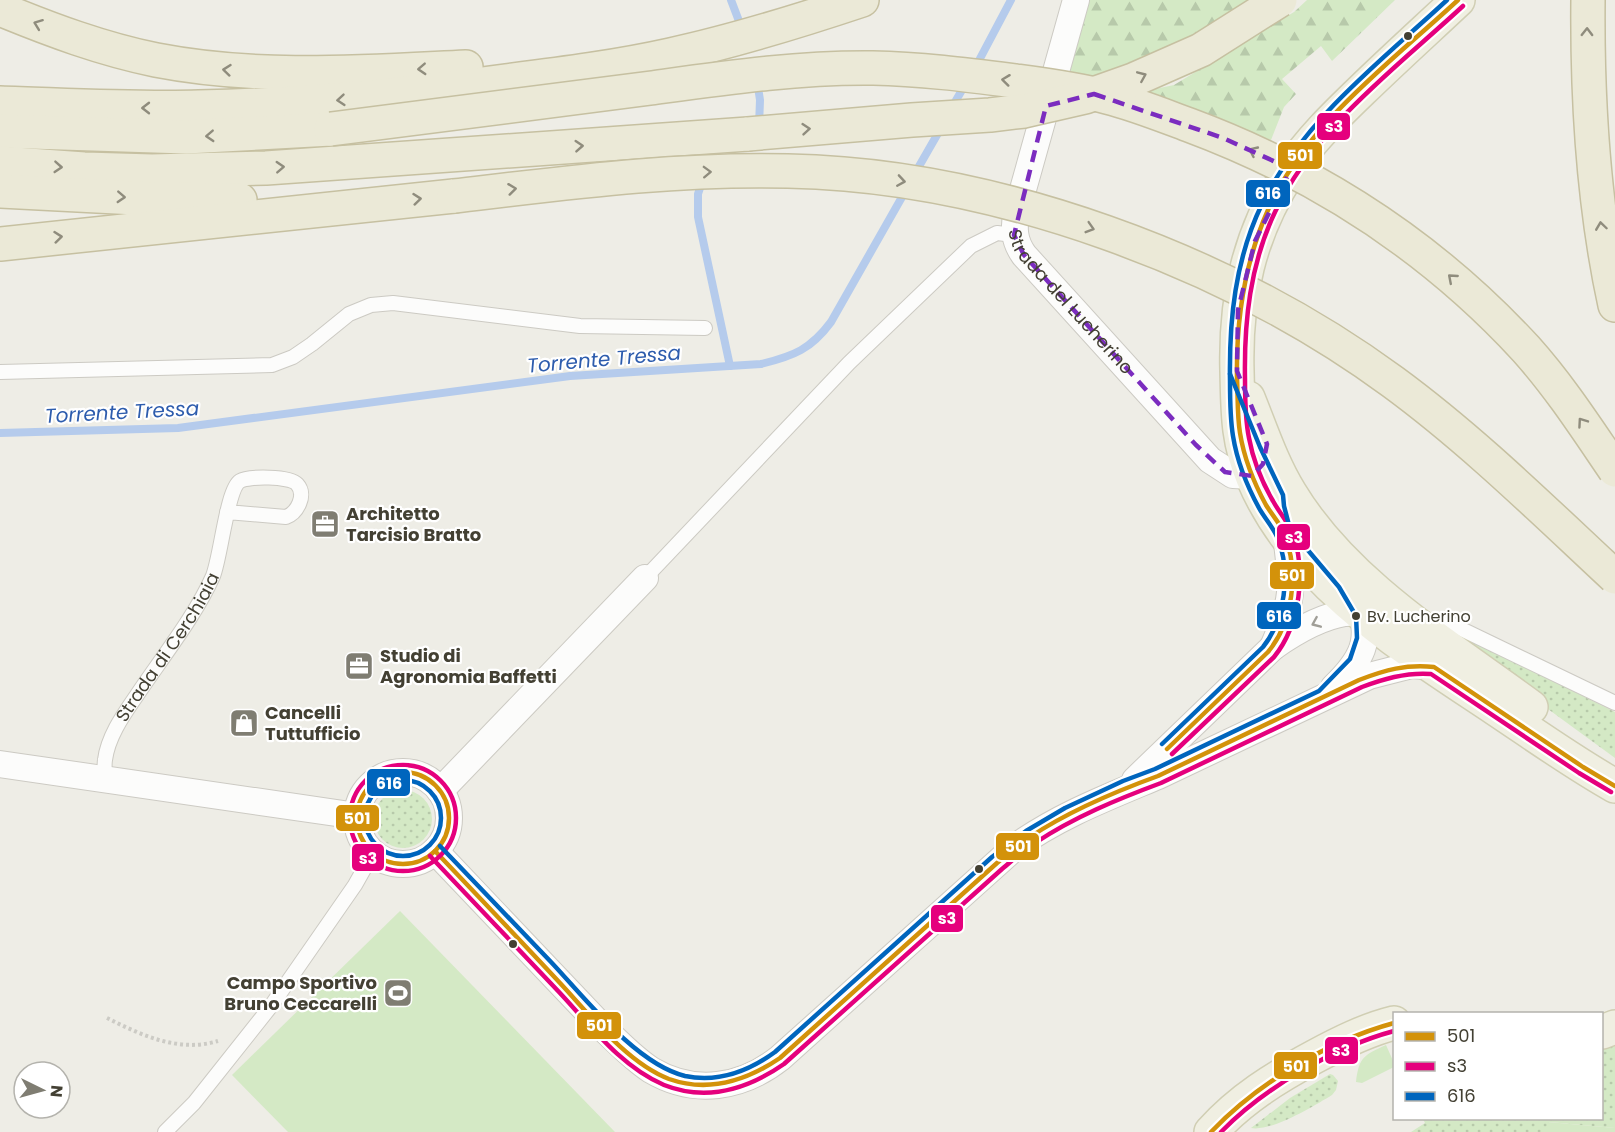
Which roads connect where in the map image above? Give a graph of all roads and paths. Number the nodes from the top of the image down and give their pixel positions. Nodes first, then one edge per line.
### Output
1 (824, 0) edge
2 (862, 0) edge
3 (1076, 0) edge
4 (1280, 0) edge
5 (1458, 0) edge
6 (1588, 0) edge
7 (0, 9) edge
8 (669, 49) junction
9 (0, 103) edge
10 (0, 131) edge
11 (0, 163) edge
12 (0, 191) edge
13 (380, 203) junction
14 (1014, 235) junction
15 (0, 244) edge
16 (1615, 305) edge
17 (705, 328) dead end
18 (1237, 371) junction
19 (0, 372) edge
20 (1267, 444) junction
21 (1615, 470) edge
22 (1252, 476) junction
23 (1290, 493) junction
24 (227, 512) junction
25 (1286, 536) junction
26 (1615, 577) edge
27 (645, 578) joint
28 (1363, 614) junction
29 (1421, 626) junction
30 (1273, 647) junction
31 (1434, 667) junction
32 (1323, 697) junction
33 (1615, 703) edge
34 (1535, 710) junction
35 (0, 764) edge
36 (1615, 772) edge
37 (105, 778) junction
38 (1615, 786) edge
39 (1126, 788) junction
40 (440, 791) junction
41 (357, 816) junction
42 (435, 851) junction
43 (373, 853) junction
44 (107, 1017) dead end
45 (1393, 1024) edge
46 (253, 1029) junction
47 (165, 1132) edge
48 (1211, 1132) edge

1 - 8 highway
2 - 8 highway
3 - 14 street, Strada del Lucherino
11 -> 4 highway, bridge
5 - 18 main road
16 -> 6 highway
8 -> 7 highway
8 -> 9 highway
21 -> 10 highway, bridge
12 -> 13 highway
15 -> 13 highway
13 -> 26 highway, bridge
14 - 22 street, Strada del Lucherino
14 - 27 lane
17 - 19 lane
18 - 20 main road
18 - 22 main road
20 - 22 street
20 - 23 main road
22 - 23 street, Strada del Lucherino
22 - 25 main road
23 - 28 street
23 - 29 main road
24 - 24 lane, Strada di Cerchiaia
24 - 37 lane, Strada di Cerchiaia
25 - 28 main road
25 - 30 street
27 - 40 street
28 -> 30 street
28 - 31 main road
28 - 32 street
28 - 34 street
29 - 33 lane
29 - 34 main road
30 - 39 street
31 - 32 street
31 - 38 main road
32 - 39 street
34 - 36 main road
35 - 37 street
37 - 41 street
39 - 42 street
40 - 41 street
40 - 42 street
41 - 43 street
42 - 43 street
43 - 46 lane
44 - 46 path
45 - 48 main road
46 - 47 lane

